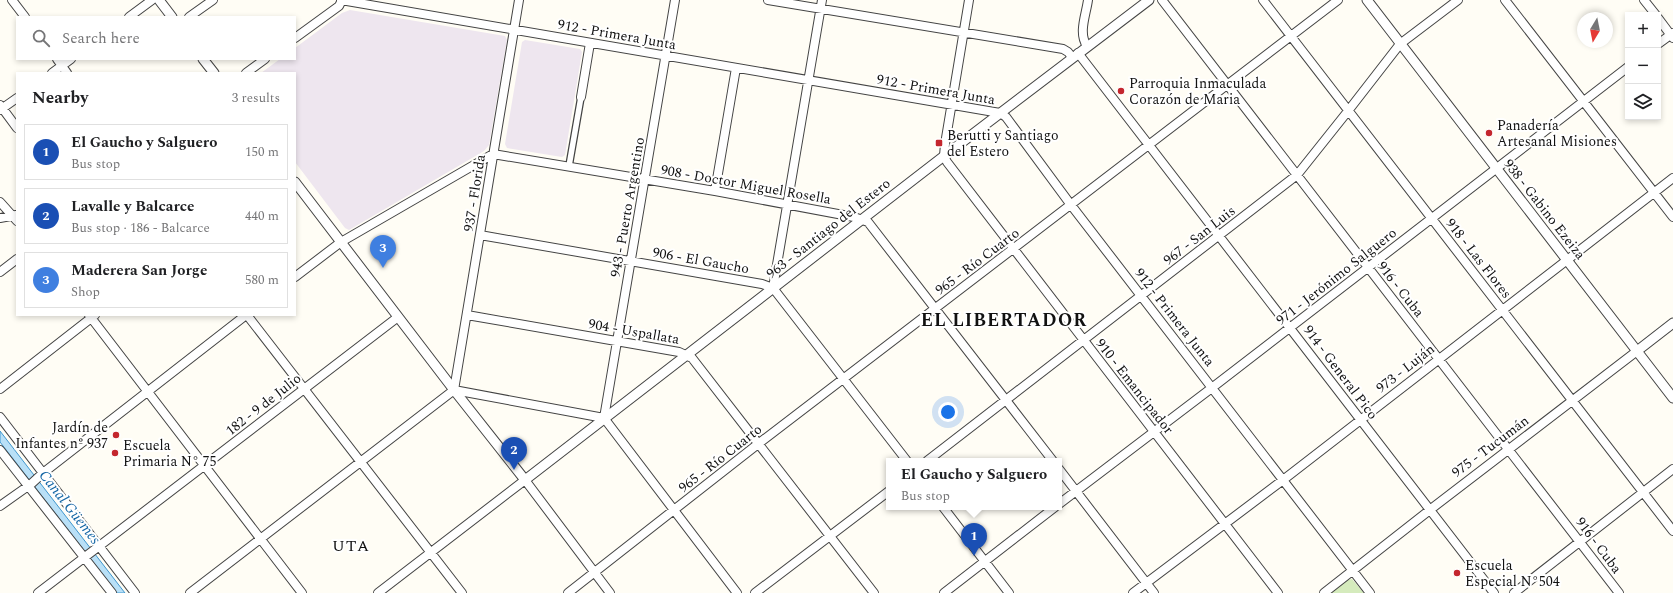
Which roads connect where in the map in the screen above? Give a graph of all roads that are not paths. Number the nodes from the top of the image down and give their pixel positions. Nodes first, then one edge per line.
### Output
1 (12, 0) edge
2 (152, 0) edge
3 (160, 0) edge
4 (213, 0) edge
5 (518, 0) edge
6 (675, 0) edge
7 (768, 0) edge
8 (822, 0) edge
9 (969, 0) edge
10 (1088, 0) edge
11 (1148, 0) edge
12 (1162, 0) edge
13 (1263, 0) edge
14 (1338, 0) edge
15 (1366, 0) edge
16 (1458, 0) edge
17 (1505, 0) edge
18 (1644, 0) edge
19 (341, 2) edge
20 (820, 9) junction
21 (1654, 12) edge
22 (24, 16) edge
23 (130, 16) edge
24 (171, 16) edge
25 (190, 16) edge
26 (1661, 22) edge
27 (513, 30) junction
28 (963, 33) junction
29 (1672, 35) edge
30 (1291, 36) junction
31 (296, 37) edge
32 (1661, 42) edge
33 (590, 43) junction
34 (1400, 44) junction
35 (1087, 46) junction
36 (1075, 55) junction
37 (665, 56) junction
38 (204, 60) edge
39 (264, 60) edge
40 (59, 62) edge
41 (736, 68) junction
42 (1625, 69) edge
43 (53, 72) edge
44 (66, 72) edge
45 (213, 72) edge
46 (247, 72) edge
47 (808, 80) junction
48 (1227, 85) junction
49 (581, 97) joint
50 (16, 99) edge
51 (1584, 101) junction
52 (952, 105) junction
53 (1, 108) edge
54 (1348, 111) junction
55 (1000, 113) junction
56 (16, 127) edge
57 (1149, 144) junction
58 (493, 154) junction
59 (944, 156) junction
60 (569, 166) junction
61 (1495, 168) junction
62 (1297, 174) junction
63 (1673, 178) edge
64 (645, 180) junction
65 (296, 183) edge
66 (715, 191) junction
67 (1654, 193) junction
68 (0, 202) edge
69 (787, 204) junction
70 (1071, 205) junction
71 (16, 217) edge
72 (1673, 217) edge
73 (0, 218) edge
74 (863, 219) junction
75 (1432, 219) junction
76 (480, 235) junction
77 (1220, 236) junction
78 (341, 242) junction
79 (1013, 250) junction
80 (1567, 259) junction
81 (16, 260) edge
82 (631, 260) junction
83 (1368, 267) junction
84 (0, 272) edge
85 (296, 276) edge
86 (773, 288) junction
87 (1142, 296) junction
88 (935, 309) junction
89 (1502, 309) junction
90 (467, 315) junction
91 (92, 316) edge
92 (246, 316) edge
93 (248, 316) edge
94 (398, 317) junction
95 (1673, 323) edge
96 (1291, 328) junction
97 (617, 341) junction
98 (1084, 341) junction
99 (1637, 351) junction
100 (687, 354) junction
101 (1439, 359) junction
102 (844, 379) junction
103 (305, 388) junction
104 (1213, 388) junction
105 (0, 389) edge
106 (454, 390) junction
107 (148, 392) junction
108 (1673, 398) edge
109 (1006, 400) junction
110 (1572, 401) junction
111 (0, 417) edge
112 (604, 418) junction
113 (1360, 419) junction
114 (1154, 432) junction
115 (758, 444) junction
116 (0, 450) edge
117 (1509, 450) junction
118 (905, 458) edge
119 (931, 458) edge
120 (1051, 458) edge
121 (361, 462) junction
122 (204, 465) junction
123 (1673, 469) edge
124 (1062, 473) edge
125 (41, 474) junction
126 (525, 480) junction
127 (1283, 480) junction
128 (29, 485) junction
129 (1076, 491) junction
130 (1642, 492) junction
131 (886, 493) edge
132 (1062, 502) edge
133 (0, 506) edge
134 (1431, 509) junction
135 (675, 510) junction
136 (945, 510) edge
137 (1051, 510) edge
138 (1225, 524) junction
139 (1673, 532) edge
140 (830, 536) junction
141 (260, 539) junction
142 (1579, 541) junction
143 (99, 548) junction
144 (431, 552) junction
145 (86, 557) junction
146 (985, 562) junction
147 (1353, 571) junction
148 (594, 572) junction
149 (1146, 583) junction
150 (38, 593) edge
151 (112, 593) edge
152 (135, 593) edge
153 (190, 593) edge
154 (302, 593) edge
155 (378, 593) edge
156 (462, 593) edge
157 (568, 593) edge
158 (610, 593) edge
159 (737, 593) edge
160 (755, 593) edge
161 (874, 593) edge
162 (944, 593) edge
163 (1009, 593) edge
164 (1133, 593) edge
165 (1154, 593) edge
166 (1278, 593) edge
167 (1324, 593) edge
168 (1370, 593) edge
169 (1494, 593) edge
170 (1514, 593) edge
171 (1619, 593) edge

1 - 22 street
2 - 23 street
3 - 24 street
4 - 25 street
5 - 27 street, 937 - Florida
6 - 37 street, 943 - Puerto Argentino
7 - 20 street, 914 - General Pico
8 - 20 street
9 - 28 street
10 - 35 street
11 - 35 street, 963 - Santiago del Estero
12 - 48 street, 916 - Cuba
13 - 30 street, 918 - Las Flores
14 - 30 street, 965 - Río Cuarto
15 - 34 street, 938 - Gabino Ezeiza
16 - 34 street, 967 - San Luis
17 - 51 street
18 - 21 street
19 - 27 street, 912 - Primera Junta
19 - 31 street
20 - 28 street, 914 - General Pico
20 - 47 street
26 - 29 street
27 - 33 street, 912 - Primera Junta
27 - 58 street, 937 - Florida
28 - 36 street, 914 - General Pico
28 - 52 street
29 - 32 street
30 - 48 street, 965 - Río Cuarto
30 - 54 street, 918 - Las Flores
33 - 37 street, 912 - Primera Junta
33 - 49 street
34 - 54 street, 967 - San Luis
34 - 61 street, 938 - Gabino Ezeiza
35 - 36 street, 963 - Santiago del Estero
36 - 55 street, 963 - Santiago del Estero
36 - 57 street, 914 - General Pico
37 - 41 street, 912 - Primera Junta
37 - 64 street, 943 - Puerto Argentino
38 - 45 street
39 - 46 street
40 - 43 street
40 - 44 street
41 - 47 street, 912 - Primera Junta
41 - 66 street
42 - 51 street, 971 - Jerónimo Salguero
47 - 52 street, 912 - Primera Junta
47 - 69 street
48 - 57 street, 965 - Río Cuarto
48 - 62 street, 916 - Cuba
49 - 60 street
50 - 53 street
51 - 61 street, 971 - Jerónimo Salguero
51 - 67 street
52 - 55 street, 912 - Primera Junta
52 - 59 street
53 - 56 street
54 - 62 street, 967 - San Luis
54 - 75 street, 918 - Las Flores
55 - 59 street, 963 - Santiago del Estero
55 - 70 street, 912 - Primera Junta
57 - 70 street, 965 - Río Cuarto
57 - 77 street, 914 - General Pico
58 - 60 street, 908 - Doctor Miguel Rosella
58 - 76 street, 937 - Florida
58 - 78 street
59 - 74 street, 963 - Santiago del Estero
59 - 79 street, 910 - Emancipador
60 - 64 street, 908 - Doctor Miguel Rosella
61 - 75 street, 971 - Jerónimo Salguero
61 - 80 street, 938 - Gabino Ezeiza
62 - 77 street, 967 - San Luis
62 - 83 street, 916 - Cuba
63 - 67 street, 973 - Luján
64 - 66 street, 908 - Doctor Miguel Rosella
64 - 82 street, 943 - Puerto Argentino
65 - 78 street
66 - 69 street, 908 - Doctor Miguel Rosella
67 - 72 street
67 - 80 street, 973 - Luján
68 - 71 street
69 - 74 street, 908 - Doctor Miguel Rosella
69 - 86 street
70 - 79 street, 965 - Río Cuarto
70 - 87 street, 912 - Primera Junta
71 - 73 street
74 - 86 street, 963 - Santiago del Estero
74 - 88 street
75 - 83 street, 971 - Jerónimo Salguero
75 - 89 street, 918 - Las Flores
76 - 82 street, 906 - El Gaucho
76 - 90 street, 937 - Florida
77 - 87 street, 967 - San Luis
77 - 96 street, 914 - General Pico
78 - 85 street
78 - 94 street
79 - 88 street, 965 - Río Cuarto
79 - 98 street, 910 - Emancipador
80 - 89 street, 973 - Luján
80 - 99 street, 938 - Gabino Ezeiza
81 - 84 street
82 - 86 street, 906 - El Gaucho
82 - 97 street, 943 - Puerto Argentino
83 - 96 street, 971 - Jerónimo Salguero
83 - 101 street, 916 - Cuba
86 - 100 street, 963 - Santiago del Estero
86 - 102 street
87 - 98 street, 967 - San Luis
87 - 104 street, 912 - Primera Junta
88 - 102 street, 965 - Río Cuarto
88 - 109 street
89 - 101 street, 973 - Luján
89 - 110 street, 918 - Las Flores
90 - 97 street, 904 - Uspallata
90 - 106 street, 937 - Florida
91 - 105 street
91 - 107 street
92 - 107 street
93 - 103 street
94 - 103 street, 182 - 9 de Julio
94 - 106 street
95 - 99 street, 975 - Tucumán
96 - 104 street, 971 - Jerónimo Salguero
96 - 113 street, 914 - General Pico
97 - 100 street, 904 - Uspallata
97 - 112 street, 943 - Puerto Argentino
98 - 109 street, 967 - San Luis
98 - 114 street, 910 - Emancipador
99 - 108 street, 938 - Gabino Ezeiza
99 - 110 street, 975 - Tucumán
100 - 112 street, 963 - Santiago del Estero
100 - 115 street, 904 - Uspallata
101 - 113 street, 973 - Luján
101 - 117 street, 916 - Cuba
102 - 115 street, 965 - Río Cuarto
102 - 118 street
103 - 121 street
103 - 122 street, 182 - 9 de Julio
104 - 114 street, 971 - Jerónimo Salguero
104 - 127 street, 912 - Primera Junta
106 - 112 street
106 - 121 street
106 - 126 street
107 - 122 street
107 - 125 street
109 - 119 street, 967 - San Luis
109 - 120 street
110 - 117 street, 975 - Tucumán
110 - 130 street, 918 - Las Flores
111 - 125 street
112 - 126 street, 963 - Santiago del Estero
112 - 135 street
113 - 127 street, 973 - Luján
113 - 134 street, 914 - General Pico
114 - 129 street, 971 - Jerónimo Salguero
114 - 138 street, 910 - Emancipador
115 - 135 street, 965 - Río Cuarto
115 - 140 street, 904 - Uspallata
116 - 128 street
117 - 134 street, 975 - Tucumán
117 - 142 street, 916 - Cuba
121 - 141 street
121 - 144 street
122 - 141 street
122 - 143 street, 182 - 9 de Julio
123 - 130 street
124 - 129 street
125 - 128 street
125 - 143 street
126 - 144 street
126 - 148 street
127 - 138 street, 973 - Luján
127 - 147 street, 912 - Primera Junta
128 - 133 street
128 - 145 street
129 - 132 street, 971 - Jerónimo Salguero
129 - 149 street
130 - 139 street, 918 - Las Flores
130 - 142 street
131 - 140 street
134 - 147 street, 975 - Tucumán
134 - 169 street, 914 - General Pico
135 - 148 street, 965 - Río Cuarto
135 - 159 street
136 - 146 street
137 - 146 street
138 - 149 street, 973 - Luján
138 - 166 street, 910 - Emancipador
140 - 160 street
140 - 161 street, 904 - Uspallata
141 - 153 street
141 - 154 street
142 - 170 street
142 - 171 street, 916 - Cuba
143 - 145 street, 182 - 9 de Julio
143 - 152 street
144 - 155 street
144 - 156 street
145 - 150 street, 182 - 9 de Julio
145 - 151 street
146 - 162 street
146 - 163 street
147 - 167 street, 975 - Tucumán
147 - 168 street, 912 - Primera Junta
148 - 157 street, 965 - Río Cuarto
148 - 158 street
149 - 164 street, 973 - Luján
149 - 165 street

